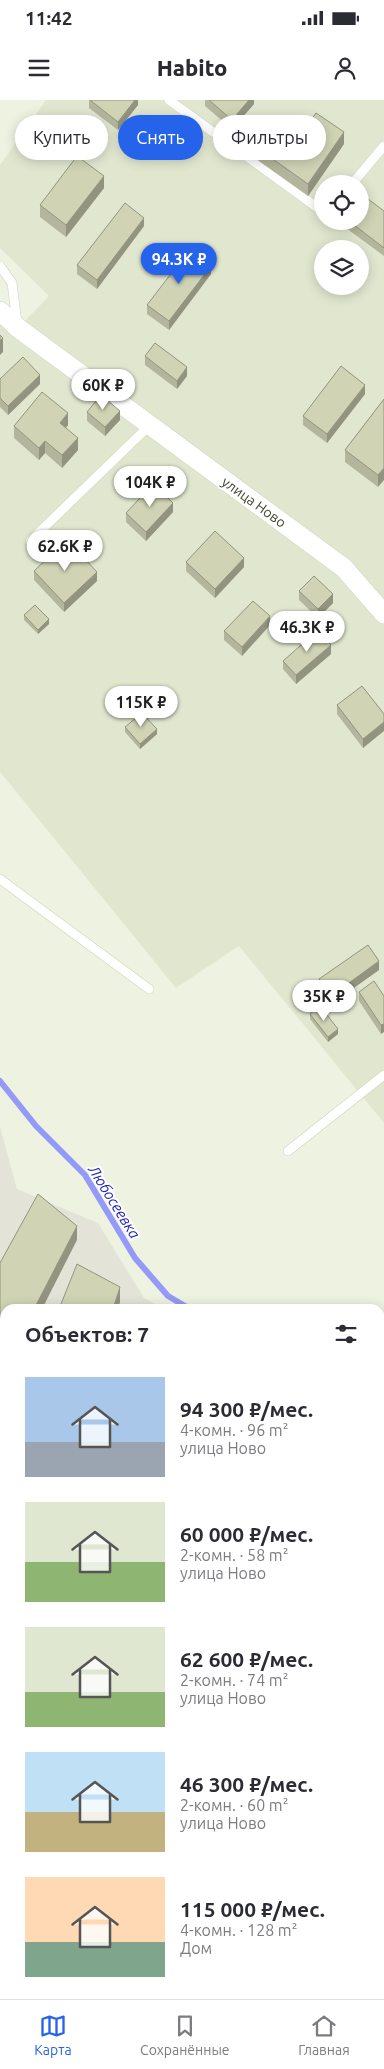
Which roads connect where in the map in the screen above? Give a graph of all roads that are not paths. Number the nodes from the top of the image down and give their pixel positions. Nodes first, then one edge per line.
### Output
1 (169, 100) edge
2 (384, 146) edge
3 (360, 175) edge
4 (314, 205) edge
5 (0, 266) edge
6 (0, 310) edge
7 (18, 328) junction
8 (150, 425) junction
9 (30, 541) dead end
10 (384, 614) edge
11 (0, 879) edge
12 (149, 989) dead end
13 (384, 1075) edge
14 (288, 1151) dead end

1 - 4 lane
2 - 3 lane
5 - 7 lane
6 - 7 street, улица Ново
7 - 8 street, улица Ново
8 - 9 lane
8 - 10 street, улица Ново
11 - 12 lane
13 - 14 lane

